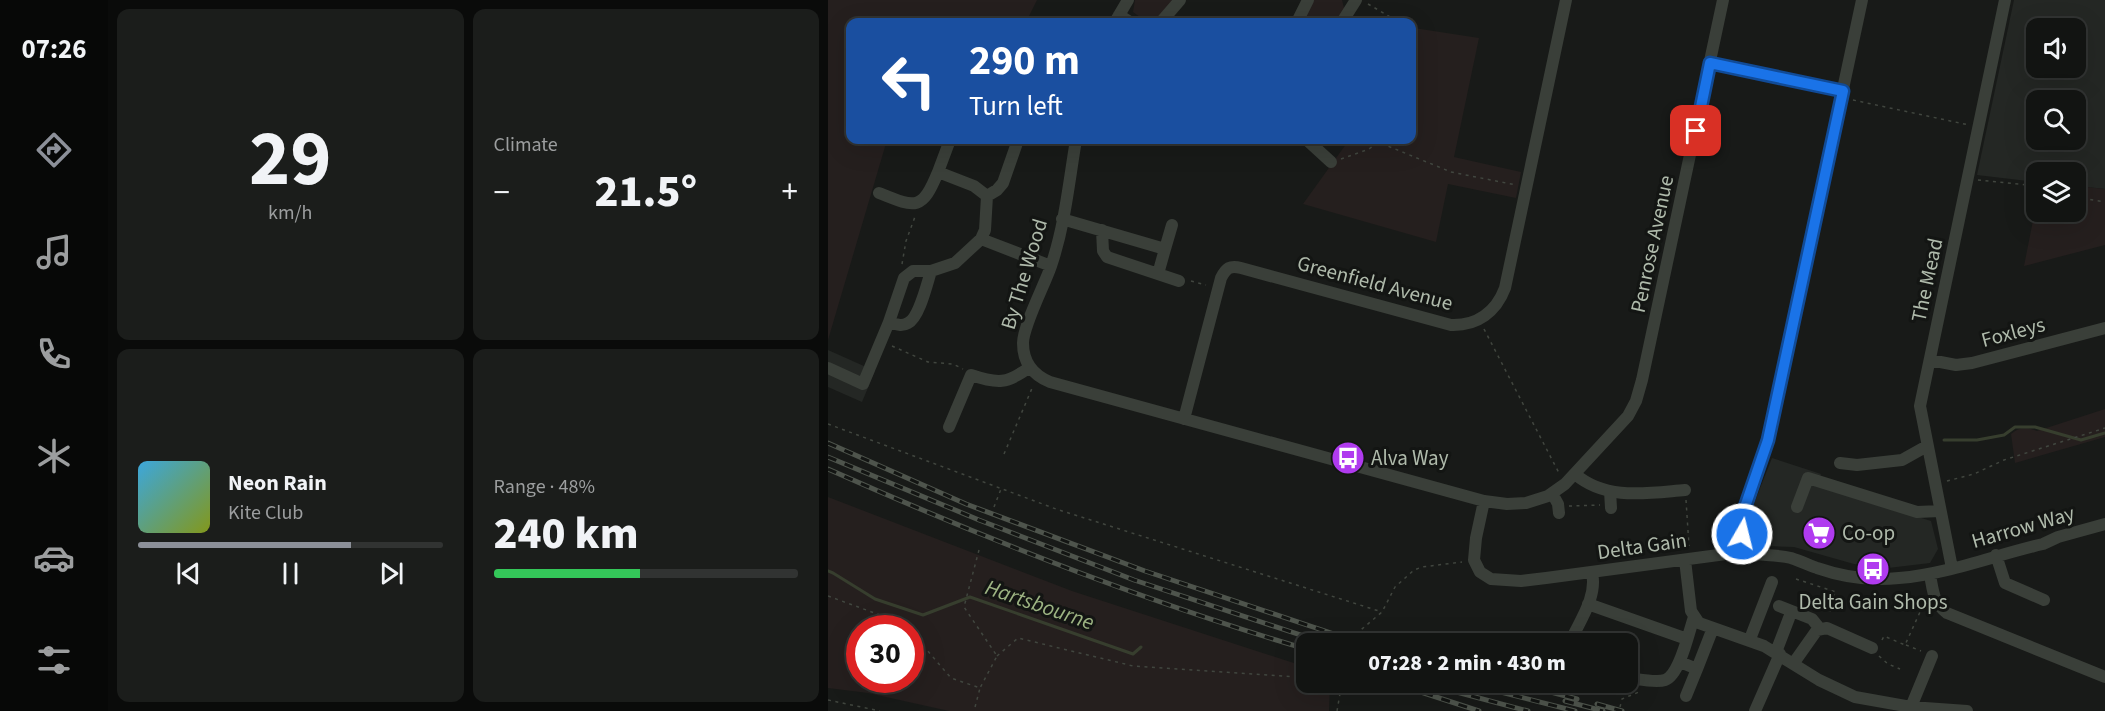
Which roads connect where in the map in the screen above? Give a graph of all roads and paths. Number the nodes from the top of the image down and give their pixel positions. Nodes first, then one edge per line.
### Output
1 (1128, 0) edge
2 (1180, 0) edge
3 (1308, 0) edge
4 (1356, 0) edge
5 (1362, 0) edge
6 (1566, 0) edge
7 (1724, 0) edge
8 (1862, 0) edge
9 (2006, 0) edge
10 (1118, 18) edge
11 (1164, 18) edge
12 (1299, 18) edge
13 (1345, 18) edge
14 (1393, 18) edge
15 (1710, 63) junction
16 (1843, 94) junction
17 (1978, 127) junction
18 (948, 144) edge
19 (1017, 144) edge
20 (1075, 144) edge
21 (1311, 144) edge
22 (1375, 144) edge
23 (1383, 144) edge
24 (1331, 162) joint
25 (938, 172) junction
26 (1968, 179) junction
27 (2026, 185) edge
28 (1527, 187) junction
29 (879, 193) dead end
30 (987, 196) junction
31 (2086, 199) edge
32 (919, 202) junction
33 (2105, 202) edge
34 (1062, 219) junction
35 (1172, 225) dead end
36 (1102, 230) junction
37 (981, 239) junction
38 (1165, 249) junction
39 (1051, 266) junction
40 (931, 271) junction
41 (1158, 274) junction
42 (907, 275) junction
43 (1179, 280) joint
44 (1218, 288) junction
45 (1479, 320) junction
46 (889, 322) junction
47 (2105, 328) edge
48 (882, 340) junction
49 (1930, 360) junction
50 (828, 368) edge
51 (1037, 374) junction
52 (971, 375) junction
53 (1184, 419) junction
54 (828, 423) edge
55 (949, 427) dead end
56 (2105, 428) edge
57 (1927, 447) junction
58 (1004, 454) dead end
59 (1840, 463) dead end
60 (1575, 474) junction
61 (1565, 484) junction
62 (1935, 485) junction
63 (1001, 489) junction
64 (1685, 490) joint
65 (1610, 500) junction
66 (1484, 501) junction
67 (1556, 503) junction
68 (994, 507) dead end
69 (1797, 507) dead end
70 (1940, 511) junction
71 (2105, 524) edge
72 (979, 550) dead end
73 (1741, 552) junction
74 (1996, 555) junction
75 (1687, 559) junction
76 (1474, 560) junction
77 (1952, 568) junction
78 (1592, 573) junction
79 (1930, 575) junction
80 (1796, 579) dead end
81 (1772, 582) dead end
82 (828, 596) edge
83 (2044, 600) dead end
84 (1936, 601) junction
85 (1588, 603) junction
86 (1779, 606) dead end
87 (1382, 612) junction
88 (880, 615) edge
89 (1694, 617) junction
90 (1789, 618) dead end
91 (1713, 628) junction
92 (1823, 629) junction
93 (1357, 633) edge
94 (1574, 633) edge
95 (1687, 639) junction
96 (1750, 639) junction
97 (1905, 645) junction
98 (924, 648) edge
99 (1875, 649) junction
100 (1778, 653) junction
101 (997, 656) junction
102 (1932, 656) joint
103 (1680, 662) junction
104 (1793, 663) junction
105 (1697, 669) junction
106 (1900, 669) dead end
107 (1296, 677) edge
108 (2105, 677) edge
109 (1638, 679) edge
110 (980, 688) junction
111 (1643, 690) dead end
112 (1340, 694) edge
113 (1686, 696) dead end
114 (828, 700) edge
115 (1620, 707) dead end
116 (1911, 707) junction
117 (880, 711) edge
118 (974, 711) edge
119 (1337, 711) edge
120 (1755, 711) edge
121 (1967, 711) edge

1 - 10 street
2 - 11 street
3 - 12 street
4 - 13 street
5 - 14 path
6 - 28 street, Greenfield Avenue
7 - 15 street, Penrose Avenue
8 - 16 street
9 - 17 street, The Mead
15 - 16 street
15 - 60 street, Penrose Avenue
16 - 17 path
16 - 73 street
17 - 26 street, The Mead
18 - 25 street
19 - 30 street
20 - 34 street, By The Wood
21 - 24 street
22 - 24 path
23 - 28 path
25 - 30 street
25 - 32 street
26 - 27 path
26 - 49 street, The Mead
28 - 45 street, Greenfield Avenue
29 - 32 street
30 - 37 street
31 - 33 path
32 - 42 path
34 - 36 street
34 - 39 street, By The Wood
35 - 38 street
36 - 38 street
36 - 41 street
37 - 39 street
37 - 40 street
38 - 41 street
39 - 51 street, By The Wood
40 - 42 street
40 - 46 street
41 - 43 street
42 - 46 street
43 - 44 path
44 - 45 street, Greenfield Avenue
44 - 53 street, Greenfield Avenue
45 - 61 path
46 - 48 street
47 - 49 street, Foxleys
48 - 50 street
48 - 52 path
49 - 57 street, The Mead
51 - 52 street
51 - 53 street
51 - 58 path
52 - 55 street
53 - 66 street
54 - 63 path
56 - 62 path
57 - 59 street
57 - 62 street, The Mead
60 - 61 street, Penrose Avenue
60 - 65 street
61 - 67 street, Penrose Avenue
62 - 70 street, The Mead
63 - 68 path
63 - 87 path
64 - 65 street
64 - 75 path
65 - 67 path
66 - 67 street, Penrose Avenue
66 - 76 street
69 - 70 street
70 - 77 street, The Mead
71 - 74 street, Harrow Way
72 - 101 path
73 - 75 street, Delta Gain
73 - 79 street, Delta Gain
74 - 77 street, Harrow Way
74 - 83 street
75 - 78 street, Delta Gain
75 - 89 street
76 - 78 street, Delta Gain
76 - 87 path
77 - 79 street, Delta Gain
78 - 85 street
79 - 84 street
80 - 92 path
81 - 96 street
82 - 88 path
84 - 97 path
84 - 108 street
85 - 94 street
85 - 95 street
86 - 92 street
87 - 93 path
89 - 91 street
89 - 95 street
90 - 100 street
91 - 96 street
91 - 105 street
92 - 99 street
92 - 104 street
95 - 103 street
96 - 100 street
97 - 99 path
97 - 102 path
98 - 110 path
99 - 106 path
100 - 104 street
100 - 120 street
101 - 107 path
101 - 110 path
102 - 116 street
103 - 105 street
103 - 109 street
104 - 116 street
105 - 113 street
110 - 118 path
111 - 115 path
112 - 119 path
114 - 117 path
116 - 121 street

